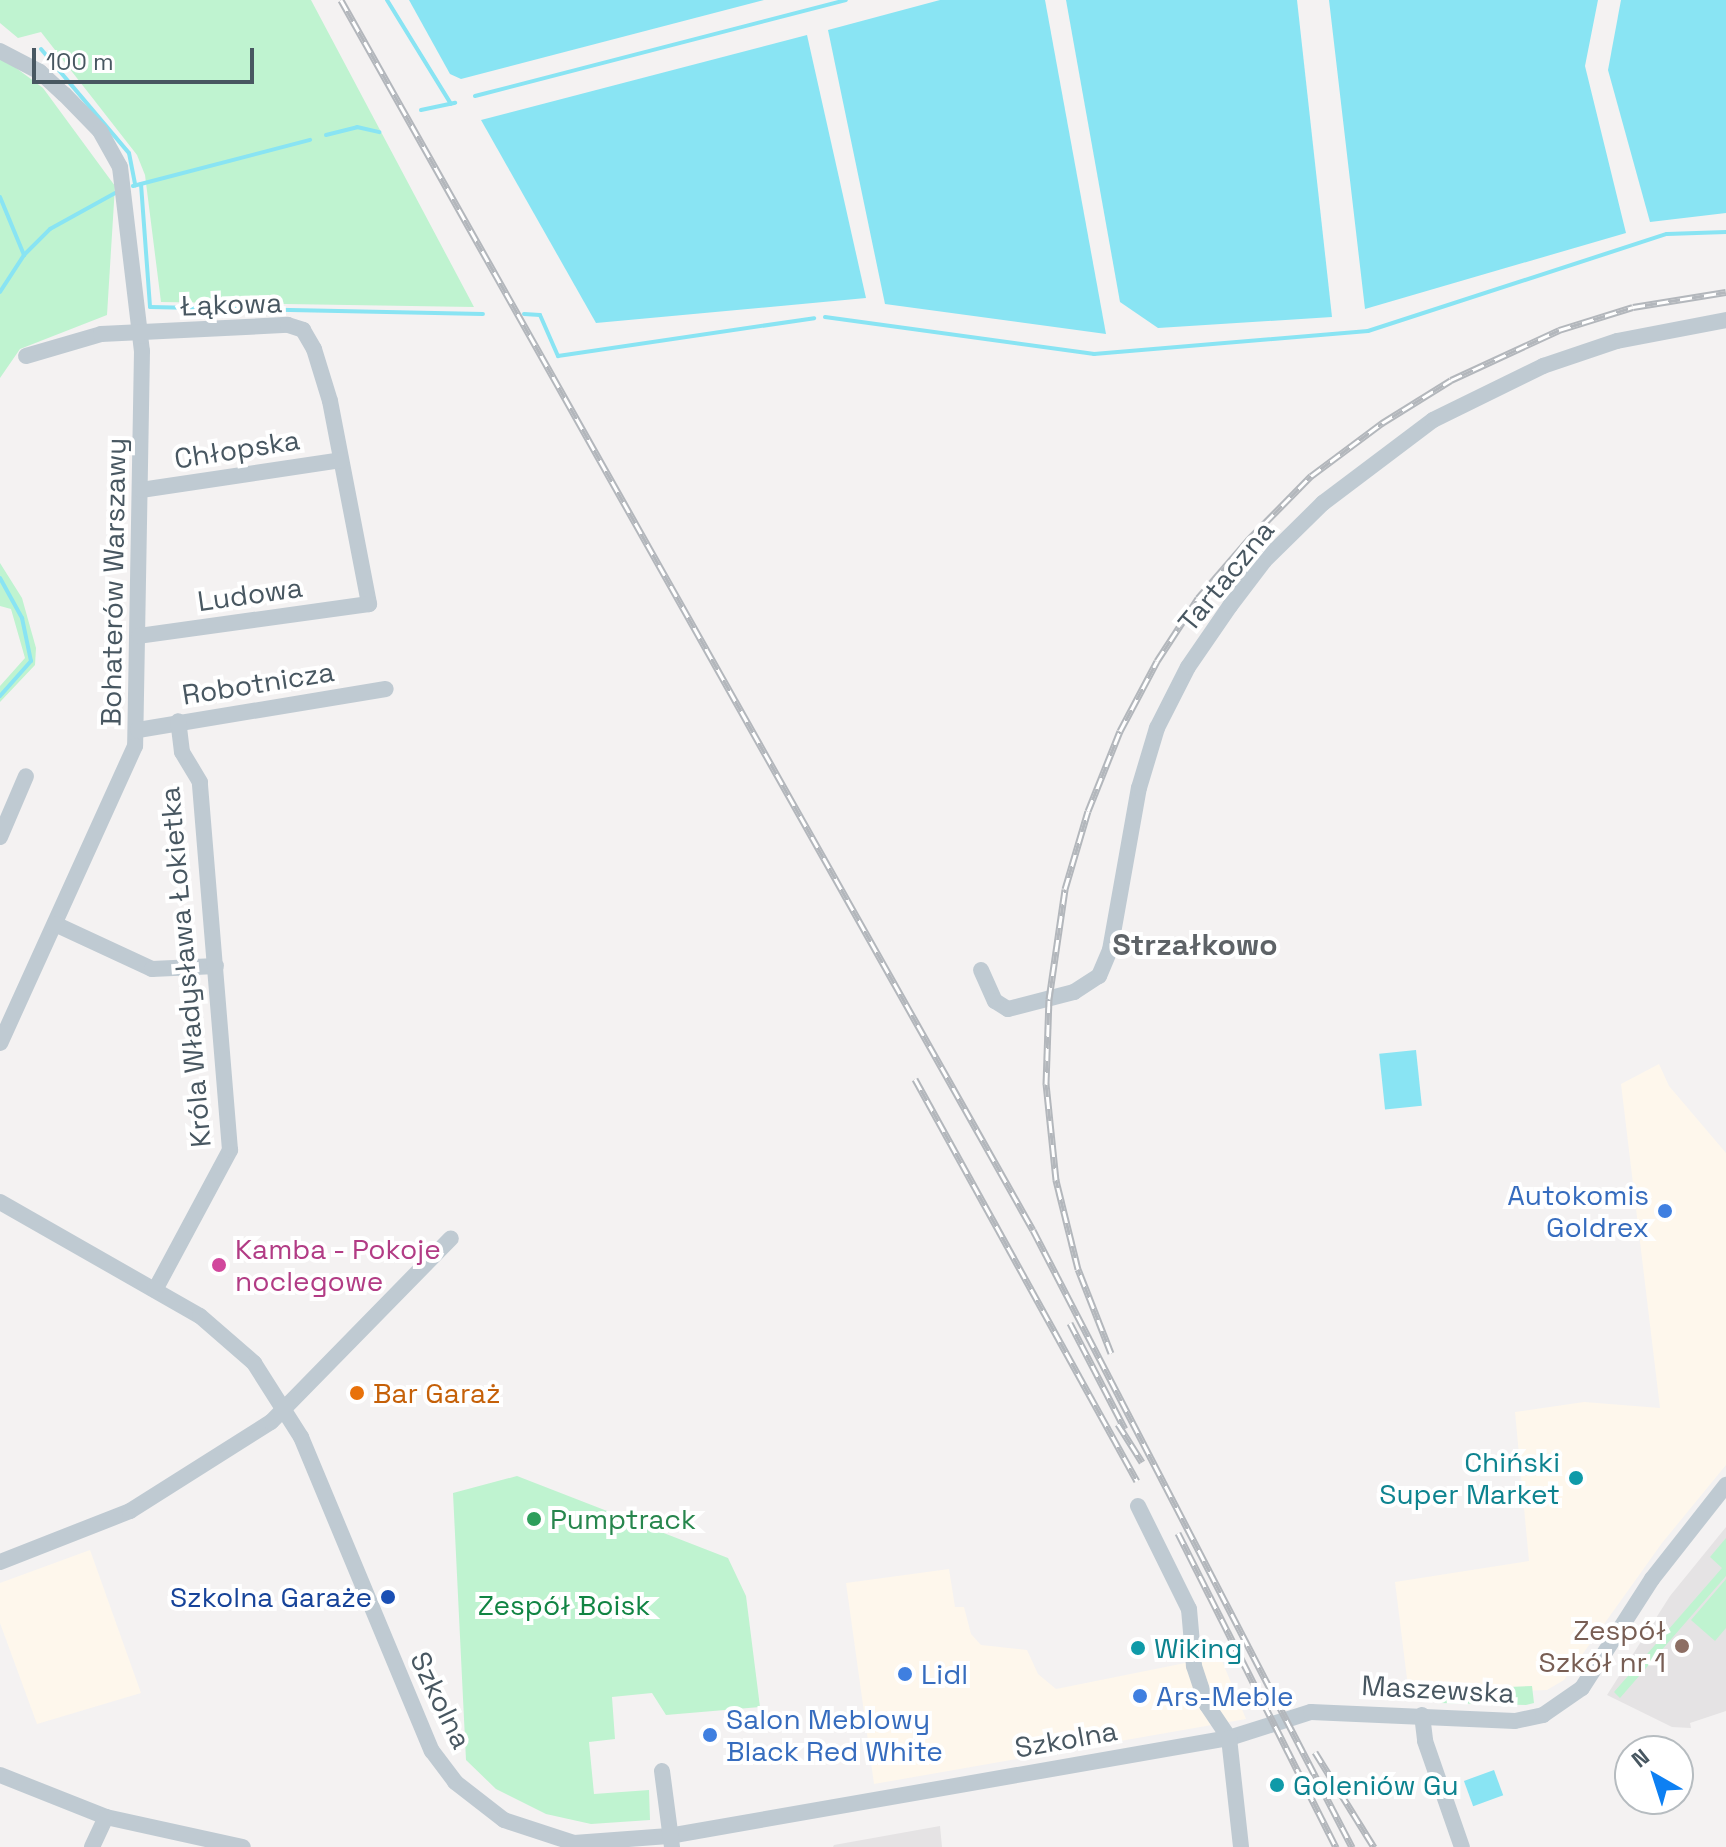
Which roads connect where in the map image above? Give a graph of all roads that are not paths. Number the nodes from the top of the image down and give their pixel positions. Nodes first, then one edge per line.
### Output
1 (0, 51) edge
2 (1726, 320) edge
3 (141, 334) junction
4 (26, 356) dead end
5 (341, 460) junction
6 (141, 490) junction
7 (139, 636) junction
8 (386, 689) dead end
9 (178, 721) junction
10 (138, 730) junction
11 (26, 776) dead end
12 (0, 837) edge
13 (55, 924) junction
14 (216, 966) junction
15 (981, 970) dead end
16 (0, 1043) edge
17 (0, 1202) edge
18 (451, 1238) dead end
19 (155, 1290) junction
20 (285, 1406) junction
21 (1726, 1485) edge
22 (1138, 1506) dead end
23 (0, 1562) edge
24 (1422, 1715) junction
25 (1229, 1738) junction
26 (662, 1771) dead end
27 (0, 1775) edge
28 (106, 1817) junction
29 (670, 1841) edge
30 (92, 1847) edge
31 (243, 1847) edge
32 (1241, 1847) edge
33 (1462, 1847) edge

1 - 3 street, Bohaterów Warszawy
2 - 15 street, Tartaczna
3 - 4 street, Łąkowa
3 - 5 street, Łąkowa
3 - 6 street, Bohaterów Warszawy
5 - 6 street, Chłopska
5 - 7 street, Ludowa
6 - 7 street, Bohaterów Warszawy
7 - 10 street, Bohaterów Warszawy
8 - 9 street, Robotnicza
9 - 10 street, Robotnicza
9 - 14 street, Króla Władysława Łokietka
10 - 13 street, Bohaterów Warszawy
11 - 12 street
13 - 14 street
13 - 16 street, Bohaterów Warszawy
14 - 19 street, Króla Władysława Łokietka
17 - 19 street, Szkolna
18 - 20 street
19 - 20 street, Szkolna
20 - 23 street
20 - 29 street, Szkolna
21 - 24 street, Maszewska
22 - 25 street
24 - 25 street, Maszewska
24 - 33 street
25 - 29 street, Szkolna
25 - 32 street
26 - 29 street
27 - 28 street
28 - 30 street
28 - 31 street

